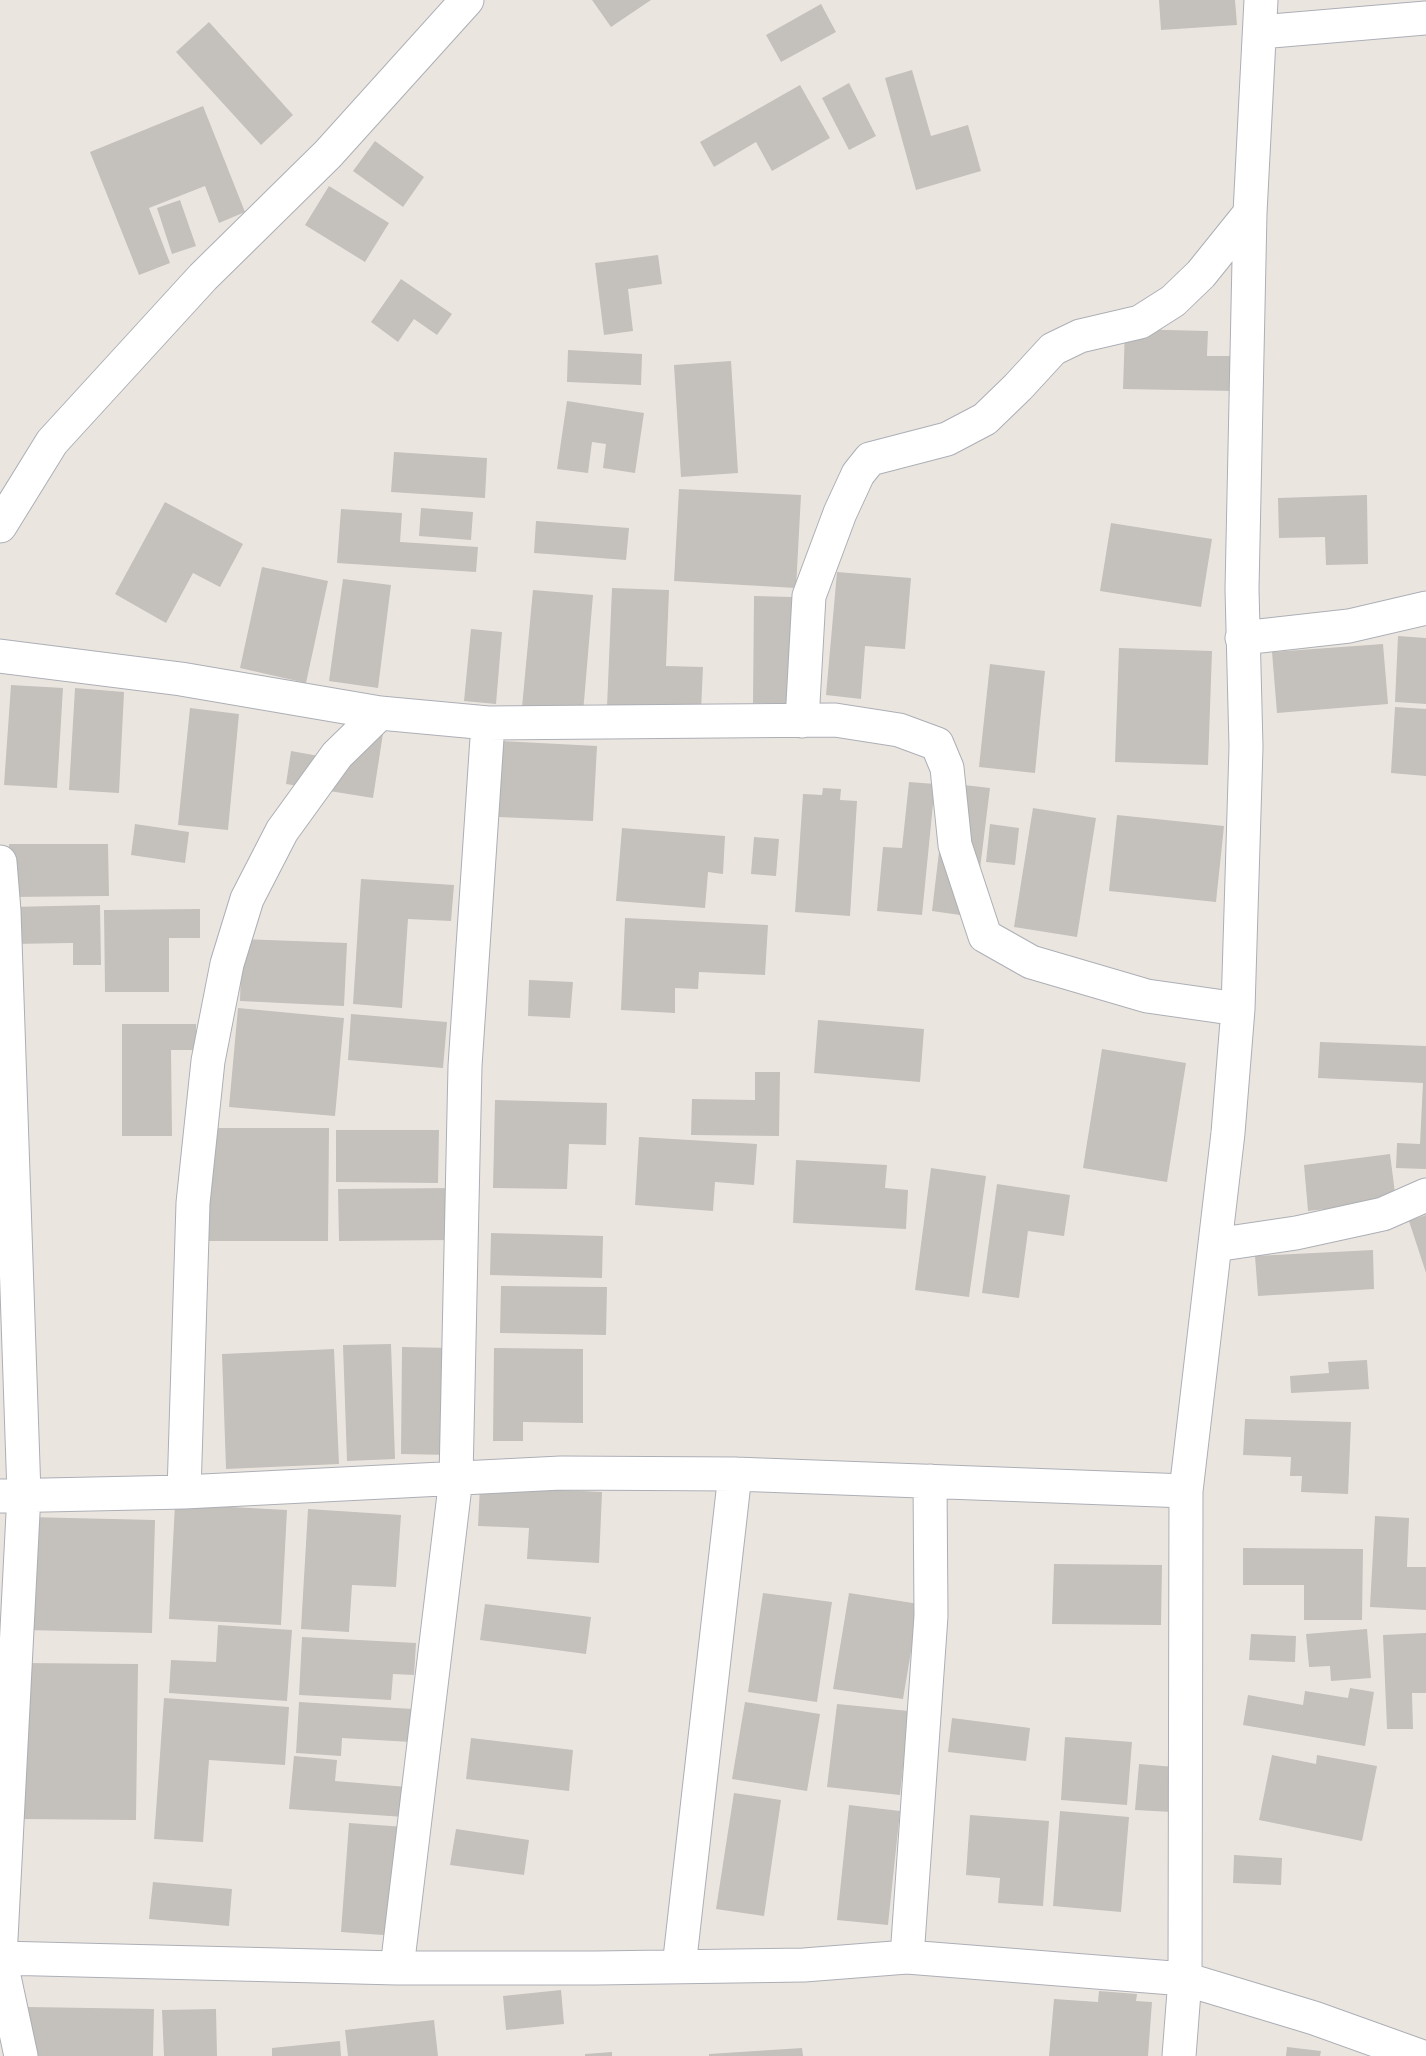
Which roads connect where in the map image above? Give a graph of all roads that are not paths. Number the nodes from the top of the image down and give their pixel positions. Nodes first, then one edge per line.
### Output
1 (467, 0) edge
2 (1261, 0) edge
3 (1426, 18) edge
4 (1260, 32) junction
5 (1250, 213) junction
6 (0, 526) edge
7 (1426, 608) edge
8 (1242, 638) junction
9 (0, 656) edge
10 (380, 713) junction
11 (802, 721) junction
12 (488, 723) junction
13 (0, 862) edge
14 (1238, 1009) junction
15 (1426, 1195) edge
16 (1215, 1245) junction
17 (735, 1474) junction
18 (456, 1478) junction
19 (930, 1481) junction
20 (1186, 1491) junction
21 (184, 1492) junction
22 (12, 1495) edge
23 (907, 1957) junction
24 (0, 1958) edge
25 (679, 1967) junction
26 (398, 1968) junction
27 (1185, 1979) junction
28 (21, 2056) edge
29 (1179, 2056) edge
30 (1420, 2056) edge

1 - 6 street
2 - 4 street
3 - 4 street
4 - 5 street
5 - 8 street
5 - 11 street
7 - 8 street
8 - 14 street
9 - 10 street
10 - 12 street
10 - 21 street
11 - 12 street
11 - 14 street
12 - 18 street
13 - 22 street
14 - 16 street
15 - 16 street
16 - 20 street
17 - 18 street
17 - 19 street
17 - 25 street
18 - 21 street
18 - 26 street
19 - 20 street
19 - 23 street
20 - 27 street
21 - 22 street
22 - 24 street
23 - 25 street
23 - 27 street
24 - 26 street
24 - 28 street
25 - 26 street
27 - 29 street
27 - 30 street

